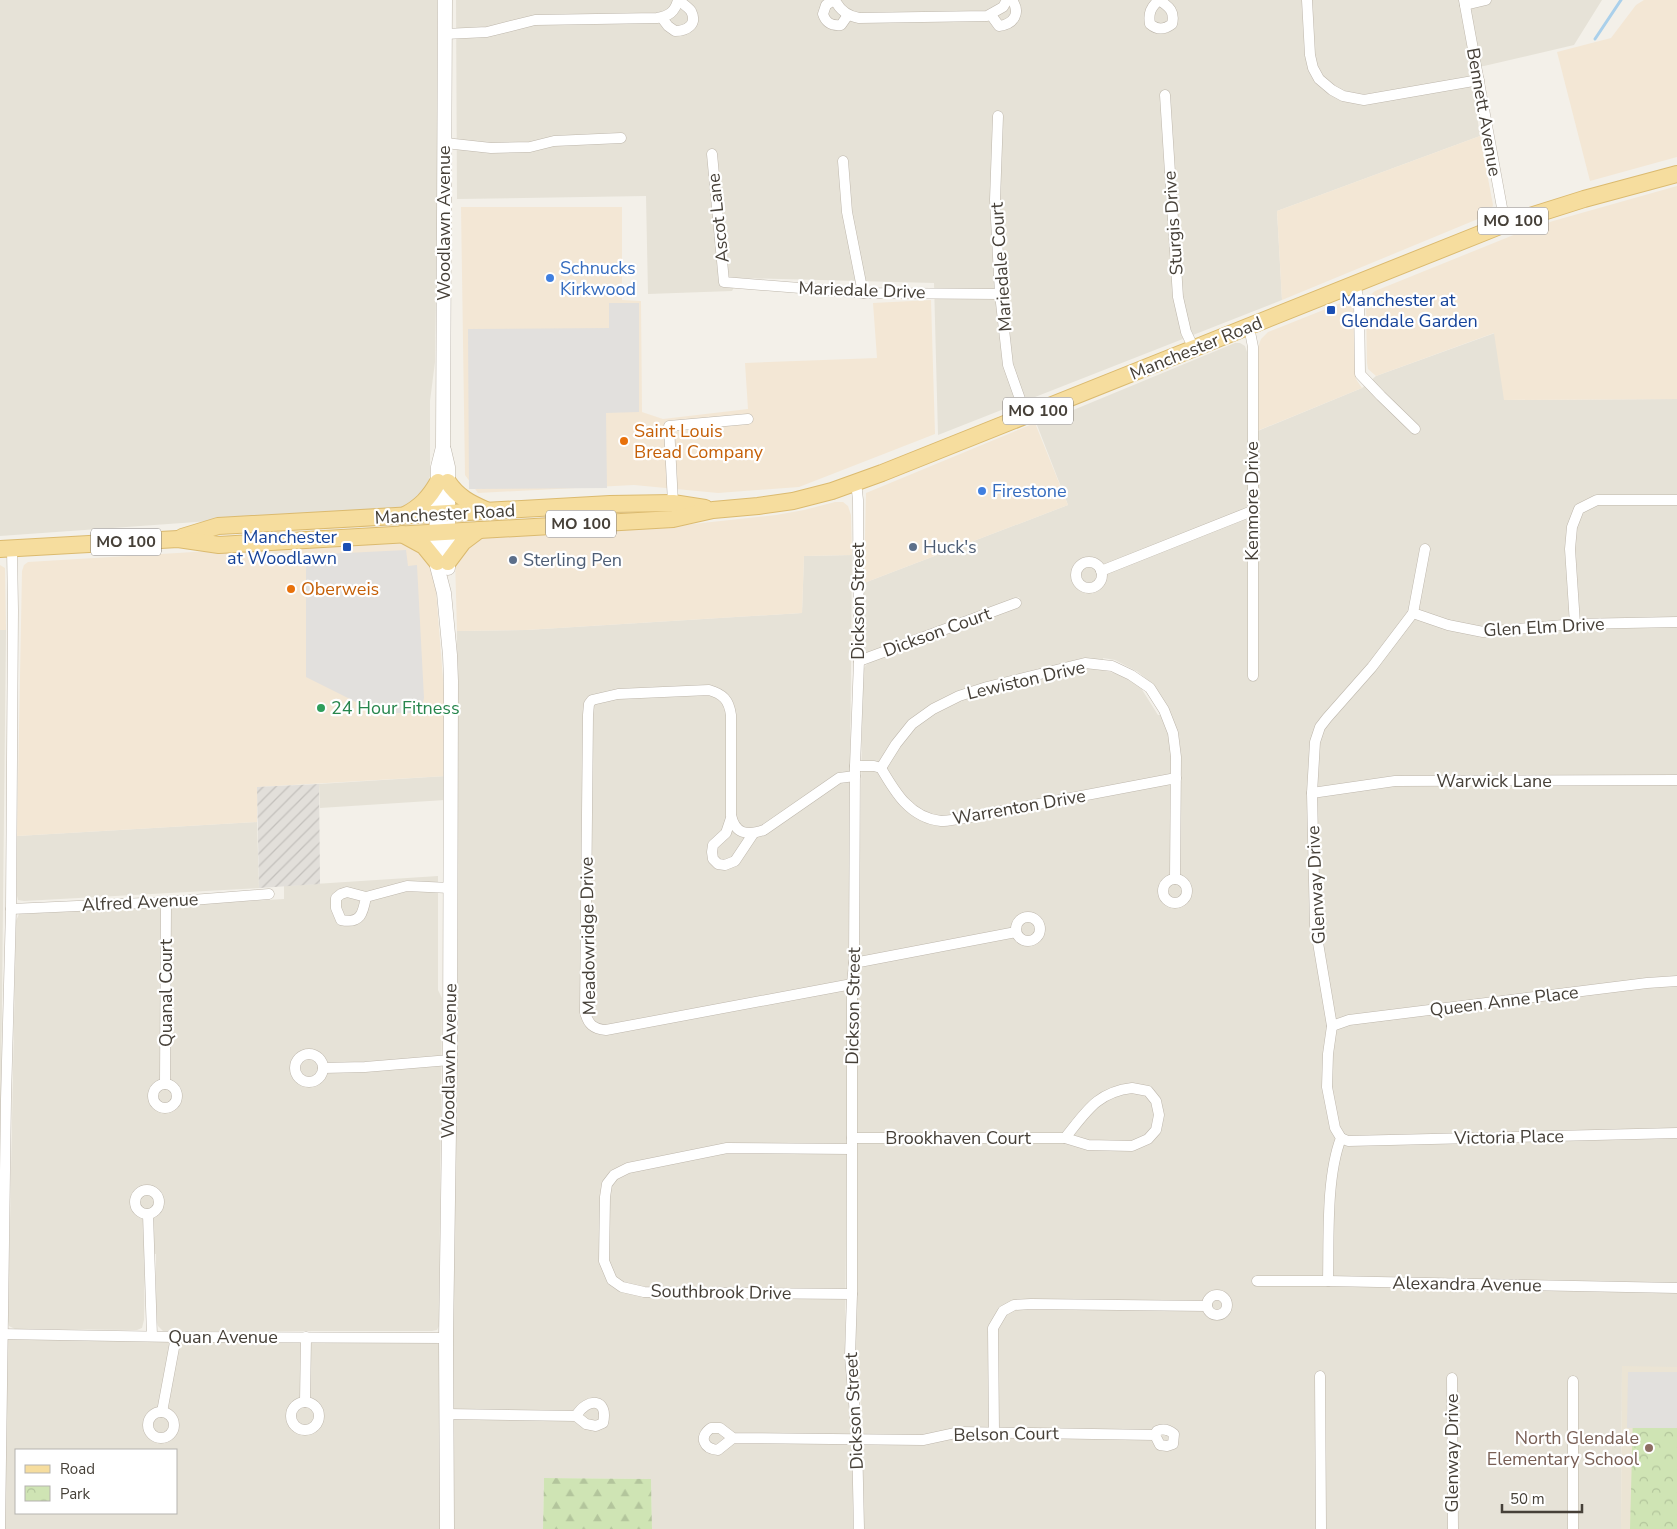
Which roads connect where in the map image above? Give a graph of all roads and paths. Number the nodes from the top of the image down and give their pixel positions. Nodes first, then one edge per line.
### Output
1 (445, 0) edge
2 (678, 0) edge
3 (1012, 0) edge
4 (1307, 0) edge
5 (1486, 0) edge
6 (1005, 3) edge
7 (1464, 3) edge
8 (839, 6) edge
9 (991, 15) junction
10 (662, 18) junction
11 (445, 34) junction
12 (1479, 80) junction
13 (1165, 95) dead end
14 (998, 116) dead end
15 (621, 138) dead end
16 (445, 143) junction
17 (712, 154) dead end
18 (843, 161) dead end
19 (1677, 174) edge
20 (1505, 224) junction
21 (724, 282) joint
22 (1355, 284) junction
23 (863, 293) junction
24 (1000, 294) junction
25 (1249, 327) junction
26 (1194, 349) junction
27 (1026, 416) junction
28 (748, 419) dead end
29 (1416, 428) dead end
30 (443, 482) junction
31 (856, 482) junction
32 (1677, 500) edge
33 (673, 503) junction
34 (713, 510) junction
35 (490, 511) junction
36 (1252, 511) junction
37 (443, 514) junction
38 (403, 516) junction
39 (479, 530) junction
40 (442, 532) junction
41 (402, 534) junction
42 (178, 539) junction
43 (6, 549) edge
44 (1424, 549) dead end
45 (442, 562) junction
46 (1101, 570) dead end
47 (1016, 604) dead end
48 (1413, 613) junction
49 (1677, 622) edge
50 (1575, 624) junction
51 (859, 661) junction
52 (1252, 676) dead end
53 (881, 768) junction
54 (855, 771) junction
55 (1176, 778) junction
56 (1677, 780) edge
57 (1312, 793) junction
58 (731, 818) junction
59 (753, 834) junction
60 (1175, 878) dead end
61 (450, 888) junction
62 (269, 894) dead end
63 (366, 896) dead end
64 (166, 902) junction
65 (11, 909) junction
66 (1016, 932) dead end
67 (4, 952) edge
68 (854, 963) junction
69 (1677, 981) edge
70 (852, 984) junction
71 (1332, 1026) junction
72 (450, 1060) junction
73 (323, 1068) dead end
74 (165, 1084) dead end
75 (3, 1099) edge
76 (1677, 1134) edge
77 (852, 1138) junction
78 (1065, 1138) junction
79 (1341, 1138) junction
80 (851, 1149) junction
81 (148, 1214) dead end
82 (1257, 1281) dead end
83 (1328, 1281) junction
84 (1677, 1288) edge
85 (852, 1294) junction
86 (1208, 1306) dead end
87 (1, 1334) edge
88 (152, 1336) junction
89 (176, 1337) junction
90 (306, 1337) junction
91 (446, 1338) junction
92 (1320, 1376) dead end
93 (1452, 1378) dead end
94 (1573, 1381) dead end
95 (305, 1402) dead end
96 (162, 1412) dead end
97 (446, 1414) junction
98 (576, 1416) dead end
99 (994, 1432) junction
100 (1155, 1435) dead end
101 (733, 1438) dead end
102 (857, 1438) junction
103 (0, 1529) edge
104 (447, 1529) edge
105 (859, 1529) edge
106 (1321, 1529) edge
107 (1453, 1529) edge
108 (1573, 1529) edge

1 - 11 street, Woodlawn Avenue
2 - 10 street
2 - 10 street
3 - 9 street
4 - 12 street
5 - 7 street
6 - 9 street
7 - 12 street, Bennett Avenue
8 - 9 street
10 - 11 street
11 - 16 street, Woodlawn Avenue
12 - 20 street, Bennett Avenue
13 - 26 street, Sturgis Drive
14 - 24 street, Mariedale Court
15 - 16 street
16 - 30 street, Woodlawn Avenue
17 - 21 street, Ascot Lane
18 - 23 street
19 - 20 main road, Manchester Road / MO 100
20 - 22 main road, Manchester Road / MO 100
21 - 23 street, Mariedale Drive
22 - 25 main road, Manchester Road / MO 100
22 - 29 street
23 - 24 street, Mariedale Drive
24 - 27 street, Mariedale Court
25 - 26 main road, Manchester Road / MO 100
25 - 36 street, Kenmore Drive
26 - 27 main road, Manchester Road / MO 100
27 - 31 main road, Manchester Road / MO 100
28 - 33 street
30 - 35 main road
30 - 37 street, Woodlawn Avenue
30 - 38 main road
31 - 34 main road, Manchester Road / MO 100
31 - 51 street, Dickson Street
32 - 50 street
33 - 34 main road, Manchester Road / MO 100
33 - 35 main road, Manchester Road / MO 100
34 - 39 main road, Manchester Road / MO 100
35 - 37 main road, Manchester Road / MO 100
36 - 46 street
36 - 52 street, Kenmore Drive
37 - 38 main road, Manchester Road / MO 100
37 - 40 street, Woodlawn Avenue
38 - 42 main road, Manchester Road / MO 100
39 - 40 main road, Manchester Road / MO 100
39 - 45 main road
40 - 41 main road, Manchester Road / MO 100
40 - 45 street, Woodlawn Avenue
41 - 42 main road, Manchester Road / MO 100
41 - 45 main road
42 - 43 main road, Manchester Road / MO 100
43 - 65 street
44 - 48 street, Glenway Drive
45 - 61 street, Woodlawn Avenue
47 - 51 street, Dickson Court
48 - 50 street, Glen Elm Drive
48 - 57 street, Glenway Drive
49 - 50 street, Glen Elm Drive
51 - 54 street, Dickson Street
53 - 54 street
53 - 55 street, Warrenton Drive
53 - 55 street, Lewiston Drive
54 - 59 street
54 - 68 street, Dickson Street
55 - 60 street, Lewiston Drive
56 - 57 street, Warwick Lane
57 - 71 street, Glenway Drive
58 - 59 street
58 - 59 street
58 - 70 street, Meadowridge Drive
61 - 63 street
61 - 72 street, Woodlawn Avenue
62 - 64 street, Alfred Avenue
64 - 65 street, Alfred Avenue
64 - 74 street, Quanal Court
65 - 67 street
66 - 68 street
67 - 75 street
68 - 70 street, Dickson Street
69 - 71 street, Queen Anne Place
70 - 77 street, Dickson Street
71 - 79 street, Glenway Drive
72 - 73 street
72 - 91 street, Woodlawn Avenue
75 - 87 street
76 - 79 street, Victoria Place
77 - 78 street, Brookhaven Court
77 - 80 street, Dickson Street
78 - 78 street, Brookhaven Court
79 - 83 street
80 - 85 street, Dickson Street
80 - 85 street, Southbrook Drive
81 - 88 street
82 - 83 street, Alexandra Avenue
83 - 84 street, Alexandra Avenue
85 - 102 street, Dickson Street
86 - 99 street
87 - 88 street, Quan Avenue
87 - 103 street
88 - 89 street, Quan Avenue
89 - 90 street, Quan Avenue
89 - 96 street
90 - 91 street, Quan Avenue
90 - 95 street
91 - 97 street, Woodlawn Avenue
92 - 106 street
93 - 107 street, Glenway Drive
94 - 108 street
97 - 98 street
97 - 104 street, Woodlawn Avenue
99 - 100 street, Belson Court
99 - 102 street, Belson Court
101 - 102 street, Belson Court
102 - 105 street, Dickson Street

